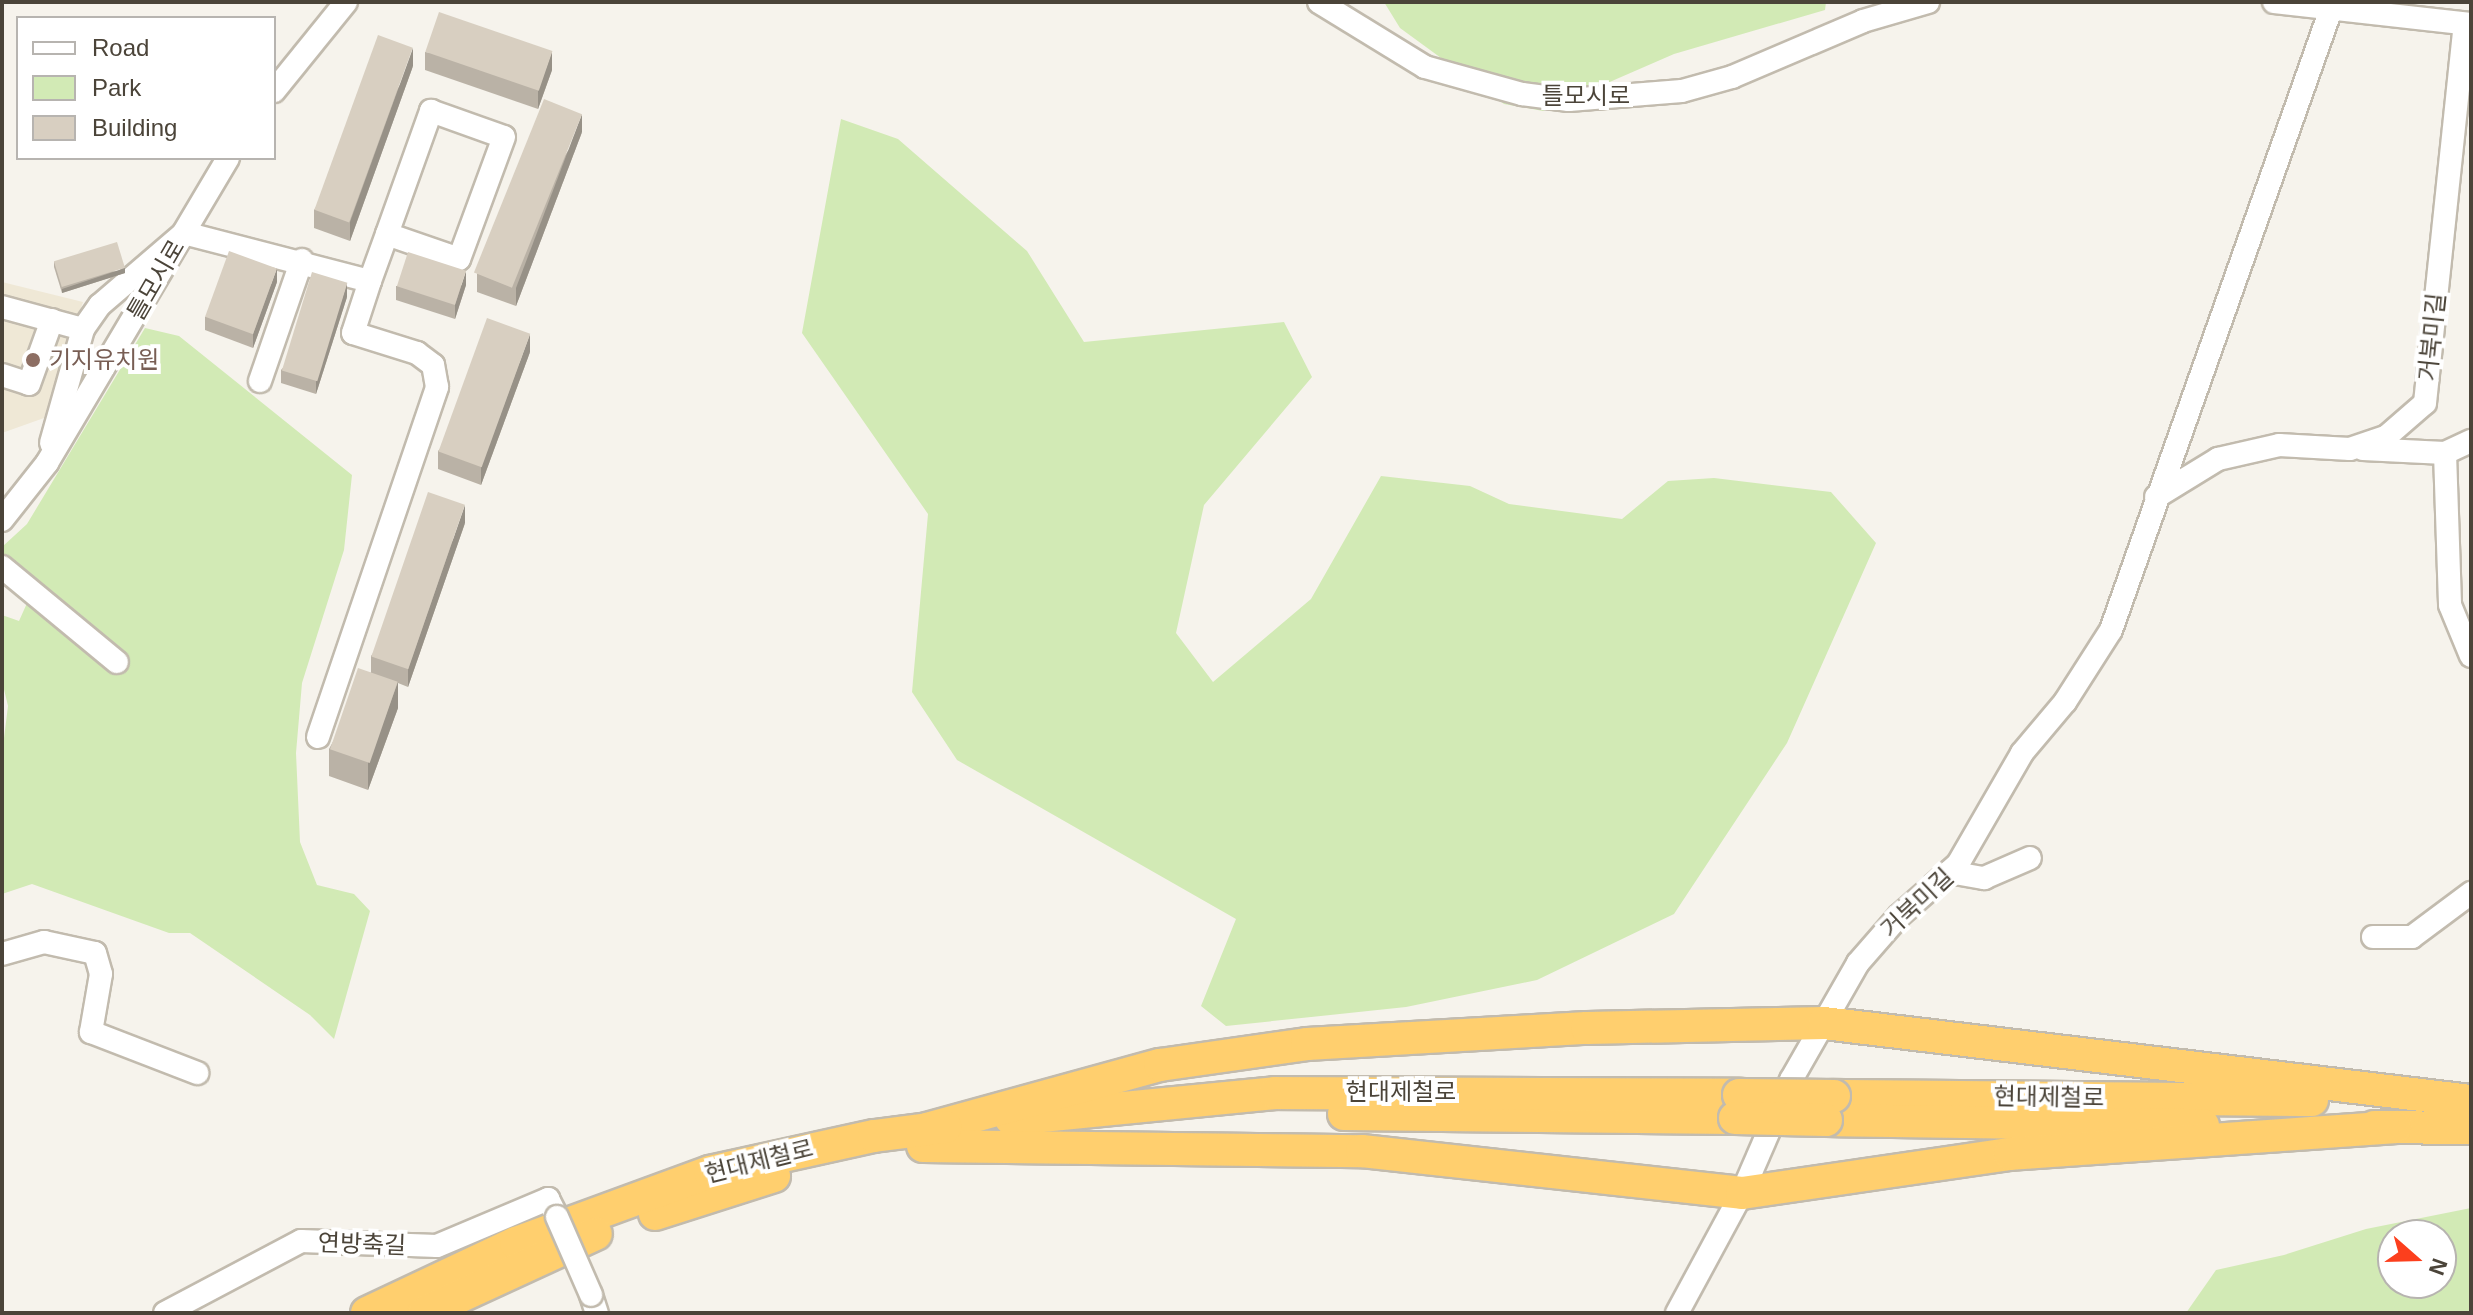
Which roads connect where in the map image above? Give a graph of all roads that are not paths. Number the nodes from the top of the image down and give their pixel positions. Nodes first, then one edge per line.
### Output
1 (346, 2) edge
2 (1319, 2) edge
3 (1928, 2) edge
4 (2274, 2) edge
5 (2331, 9) junction
6 (1863, 11) edge
7 (2468, 24) edge
8 (276, 89) edge
9 (227, 160) edge
10 (184, 233) junction
11 (387, 234) junction
12 (302, 260) junction
13 (370, 281) junction
14 (2, 307) edge
15 (52, 320) junction
16 (83, 329) junction
17 (2, 375) edge
18 (260, 381) dead end
19 (2471, 441) edge
20 (2350, 449) junction
21 (2445, 453) junction
22 (47, 463) junction
23 (2156, 497) junction
24 (2, 520) edge
25 (2, 567) edge
26 (2471, 656) edge
27 (117, 662) dead end
28 (318, 737) dead end
29 (2030, 858) dead end
30 (1949, 872) junction
31 (2471, 893) edge
32 (2373, 937) dead end
33 (2, 954) edge
34 (1824, 1023) junction
35 (197, 1073) dead end
36 (1830, 1108) junction
37 (2471, 1110) edge
38 (2395, 1127) junction
39 (925, 1138) junction
40 (1742, 1193) junction
41 (594, 1304) edge
42 (165, 1313) edge
43 (367, 1313) edge
44 (424, 1313) edge
45 (1677, 1313) edge

1 - 8 street
2 - 6 street, 틀모시로
3 - 6 street, 틀모시로
4 - 5 street
5 - 7 street
5 - 23 street, 거북미길
7 - 20 street, 거북미길
9 - 10 street, 틀모시로
10 - 12 street
10 - 16 street
10 - 22 street, 틀모시로
11 - 11 street
11 - 13 street
12 - 13 street
12 - 18 street
13 - 28 street
14 - 15 street
15 - 16 street
15 - 17 street
16 - 22 street
19 - 21 street
20 - 21 street
20 - 23 street, 거북미길
21 - 26 street
22 - 24 street, 틀모시로
23 - 30 street, 거북미길
25 - 27 street
29 - 30 street
30 - 34 street, 거북미길
31 - 32 street
33 - 35 street
34 - 37 highway
34 - 39 highway
34 - 40 street, 거북미길
36 - 37 highway, 현대제철로
36 - 38 highway, 현대제철로
36 - 39 highway, 현대제철로, bridge
37 - 38 highway, 현대제철로
38 - 40 highway
39 - 40 highway
39 - 43 highway, 현대제철로
39 - 44 highway, 현대제철로
40 - 45 street, 거북미길
41 - 42 street, 연방축길, bridge

